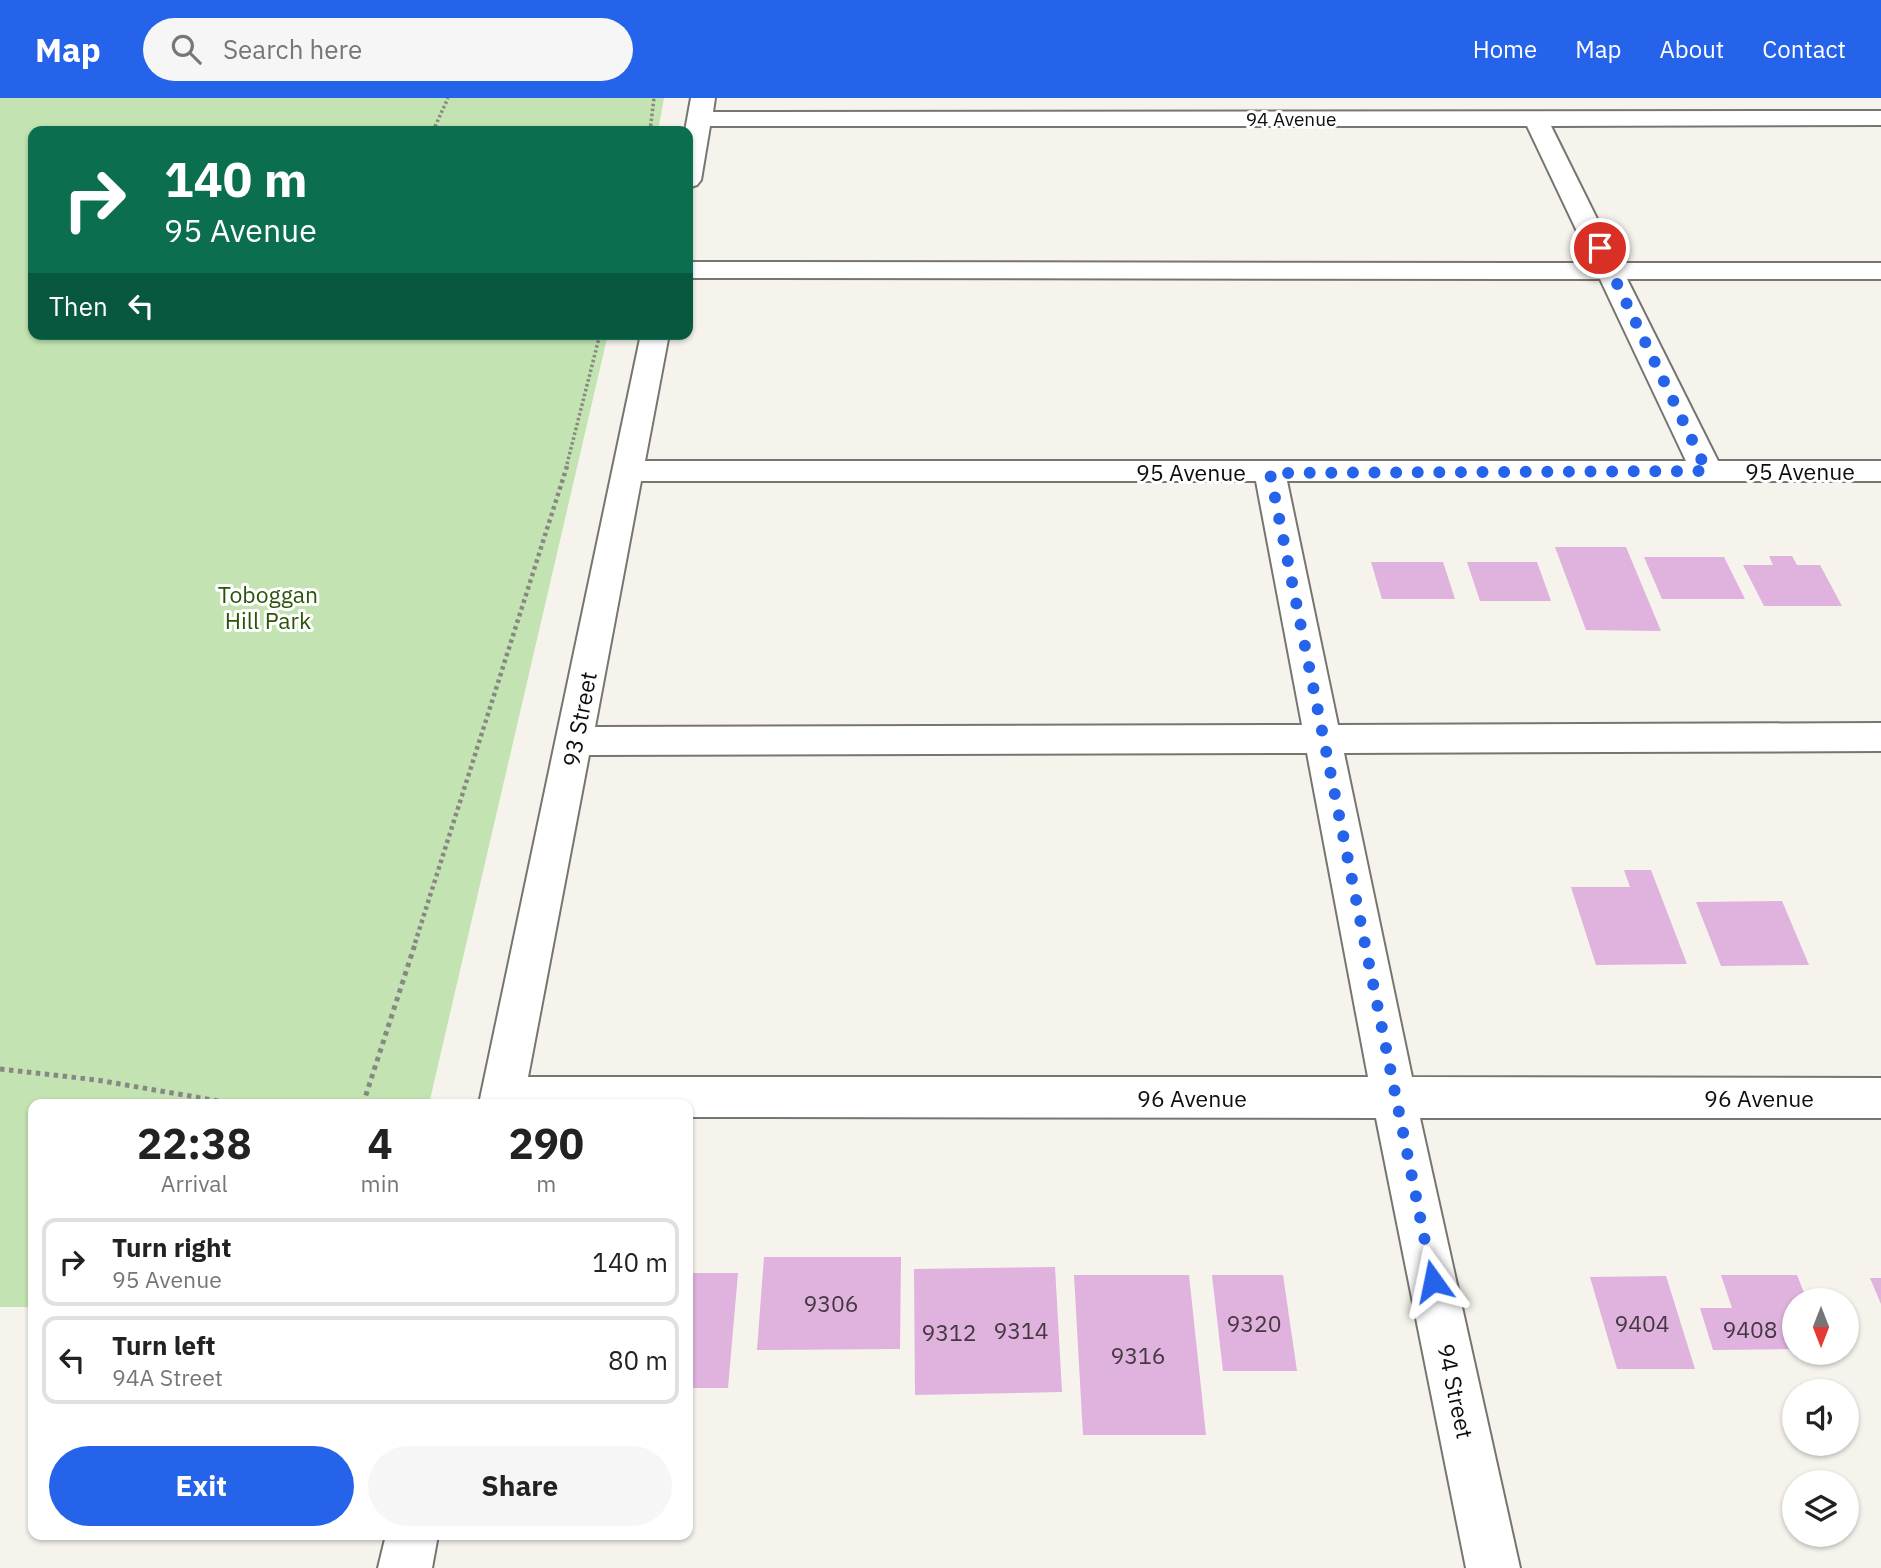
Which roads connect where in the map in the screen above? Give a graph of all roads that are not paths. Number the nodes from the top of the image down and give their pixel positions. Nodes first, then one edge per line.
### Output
1 (702, 109) edge
2 (1535, 118) junction
3 (1881, 118) edge
4 (693, 155) edge
5 (693, 270) edge
6 (1611, 270) junction
7 (1881, 271) edge
8 (655, 340) edge
9 (628, 471) junction
10 (1707, 471) junction
11 (1881, 471) edge
12 (1270, 473) junction
13 (1881, 737) edge
14 (1323, 738) junction
15 (575, 741) junction
16 (1394, 1098) junction
17 (1881, 1098) edge
18 (502, 1099) edge
19 (693, 1100) edge
20 (411, 1540) edge
21 (405, 1568) edge
22 (1493, 1568) edge

1 - 2 street, 94 Avenue
1 - 4 street
2 - 3 street, 94 Avenue
2 - 6 street
5 - 6 street
6 - 7 street
6 - 10 street
8 - 9 street, 93 Street
9 - 12 street, 95 Avenue
9 - 15 street, 93 Street
10 - 11 street, 95 Avenue
10 - 12 street, 95 Avenue
12 - 14 street, 94 Street
13 - 14 street
14 - 15 street
14 - 16 street, 94 Street
15 - 18 street, 93 Street
16 - 17 street, 96 Avenue
16 - 19 street, 96 Avenue
16 - 22 street, 94 Street
20 - 21 street

